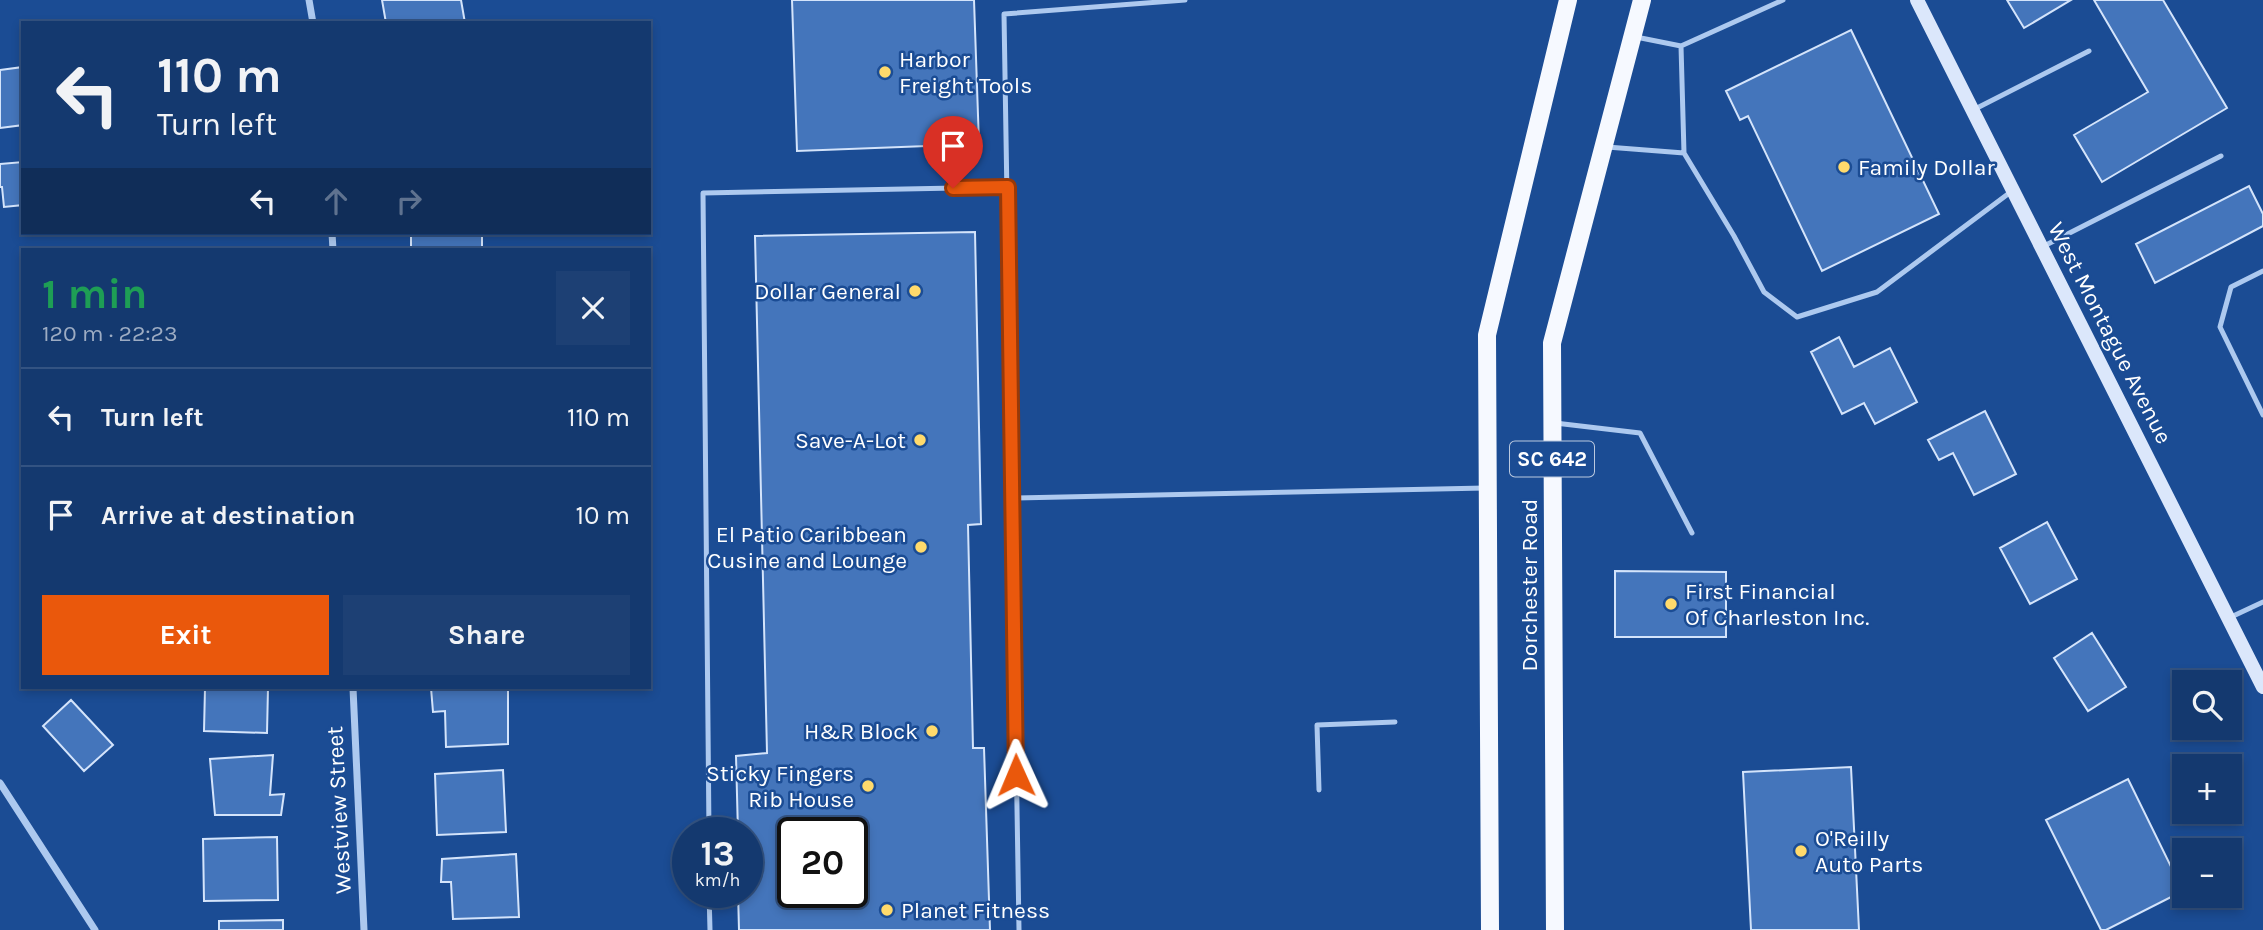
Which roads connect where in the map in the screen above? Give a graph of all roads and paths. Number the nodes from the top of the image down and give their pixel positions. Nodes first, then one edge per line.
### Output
1 (309, 0) edge
2 (1185, 0) edge
3 (1568, 0) edge
4 (1642, 0) edge
5 (1783, 0) edge
6 (1917, 0) edge
7 (313, 21) edge
8 (1633, 37) junction
9 (1681, 46) junction
10 (2089, 51) dead end
11 (1972, 110) junction
12 (1604, 146) junction
13 (1684, 153) junction
14 (2221, 156) dead end
15 (1008, 187) junction
16 (2012, 190) junction
17 (2042, 247) junction
18 (2263, 271) edge
19 (2263, 415) edge
20 (1552, 422) junction
21 (1488, 488) junction
22 (1012, 498) junction
23 (1692, 533) dead end
24 (2263, 601) edge
25 (2228, 619) junction
26 (2263, 687) edge
27 (352, 689) edge
28 (1395, 722) dead end
29 (0, 783) edge
30 (1319, 790) dead end
31 (709, 817) edge
32 (709, 908) edge
33 (96, 930) edge
34 (363, 930) edge
35 (710, 930) edge
36 (1019, 930) edge
37 (1490, 930) edge
38 (1555, 930) edge

1 - 7 street
2 - 15 lane
3 - 21 main road, Dorchester Road / SC 642
4 - 8 main road, Dorchester Road / SC 642
5 - 9 lane
6 - 11 street, West Montague Avenue
8 - 9 lane
8 - 12 main road, Dorchester Road / SC 642
9 - 13 lane
10 - 11 lane
11 - 16 street, West Montague Avenue
12 - 13 lane
12 - 20 main road, Dorchester Road / SC 642
13 - 16 lane
14 - 17 lane
15 - 22 lane
15 - 31 lane
16 - 17 street, West Montague Avenue
17 - 25 street, West Montague Avenue
18 - 19 lane
20 - 23 lane
20 - 38 main road, Dorchester Road / SC 642
21 - 22 lane
21 - 37 main road, Dorchester Road / SC 642
22 - 36 lane
24 - 25 lane
25 - 26 street, West Montague Avenue
27 - 34 street, Westview Street
28 - 30 lane
29 - 33 street
32 - 35 lane

